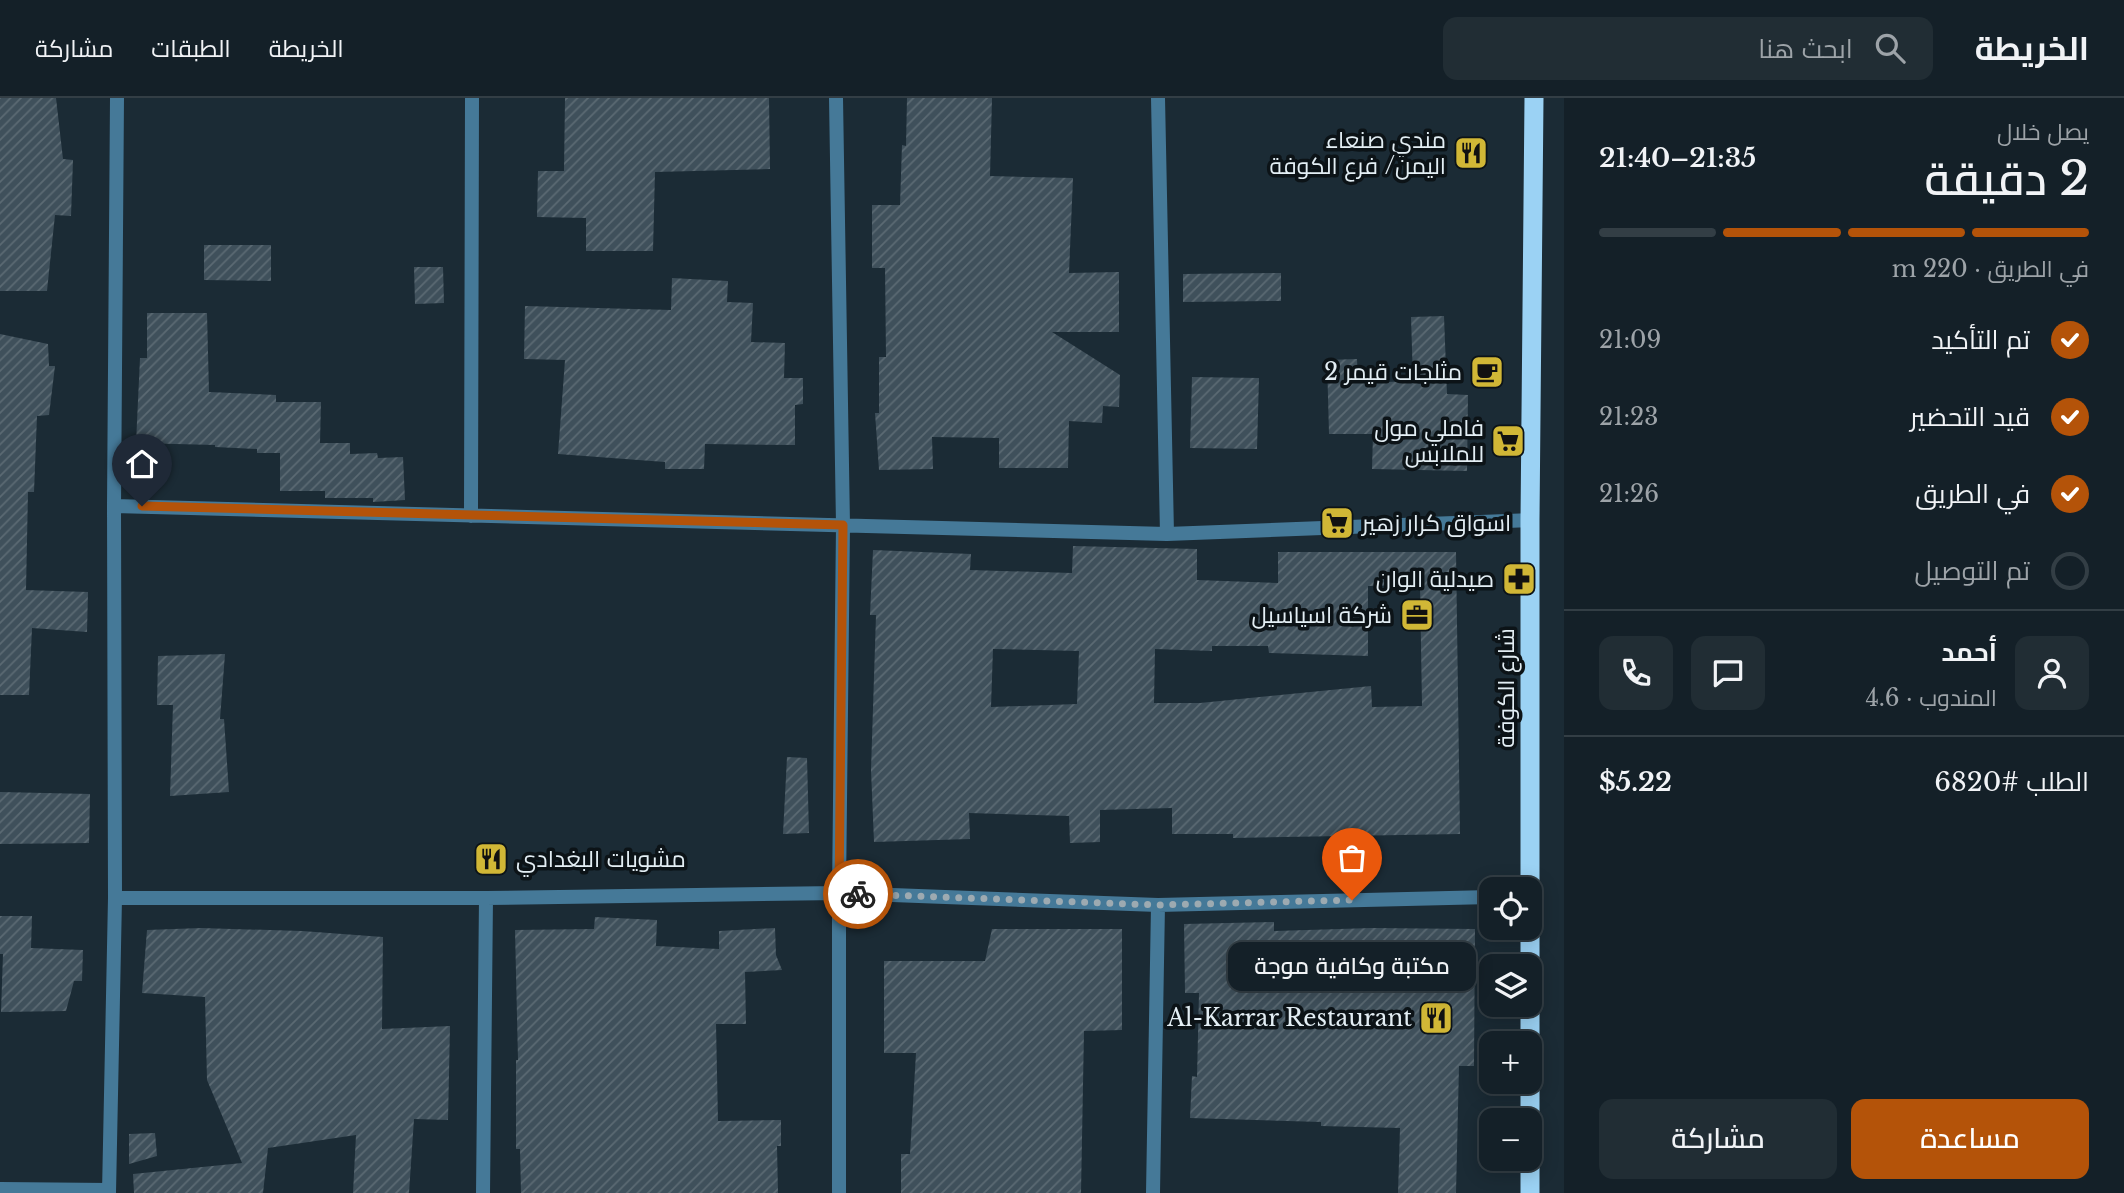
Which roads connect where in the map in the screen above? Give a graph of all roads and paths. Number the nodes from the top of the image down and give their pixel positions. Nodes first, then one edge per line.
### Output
1 (117, 98) edge
2 (472, 98) edge
3 (836, 98) edge
4 (1158, 98) edge
5 (1534, 98) edge
6 (114, 506) junction
7 (471, 516) junction
8 (1530, 520) junction
9 (843, 525) junction
10 (1167, 534) junction
11 (1530, 877) edge
12 (839, 893) junction
13 (1479, 897) edge
14 (115, 898) junction
15 (486, 898) junction
16 (1158, 905) junction
17 (1530, 940) edge
18 (0, 1189) edge
19 (109, 1191) edge
20 (483, 1193) edge
21 (839, 1193) edge
22 (1153, 1193) edge
23 (1530, 1193) edge

1 - 6 street
2 - 7 street
3 - 9 street
4 - 10 street
5 - 8 highway, شارع الكوفة
6 - 7 street
6 - 14 street
7 - 9 street
8 - 10 street
8 - 11 highway, شارع الكوفة
9 - 10 street
9 - 12 street
12 - 15 street
12 - 16 street
12 - 21 street
13 - 16 street
14 - 15 street
14 - 19 street
15 - 20 street
16 - 22 street
17 - 23 highway, شارع الكوفة
18 - 19 street

